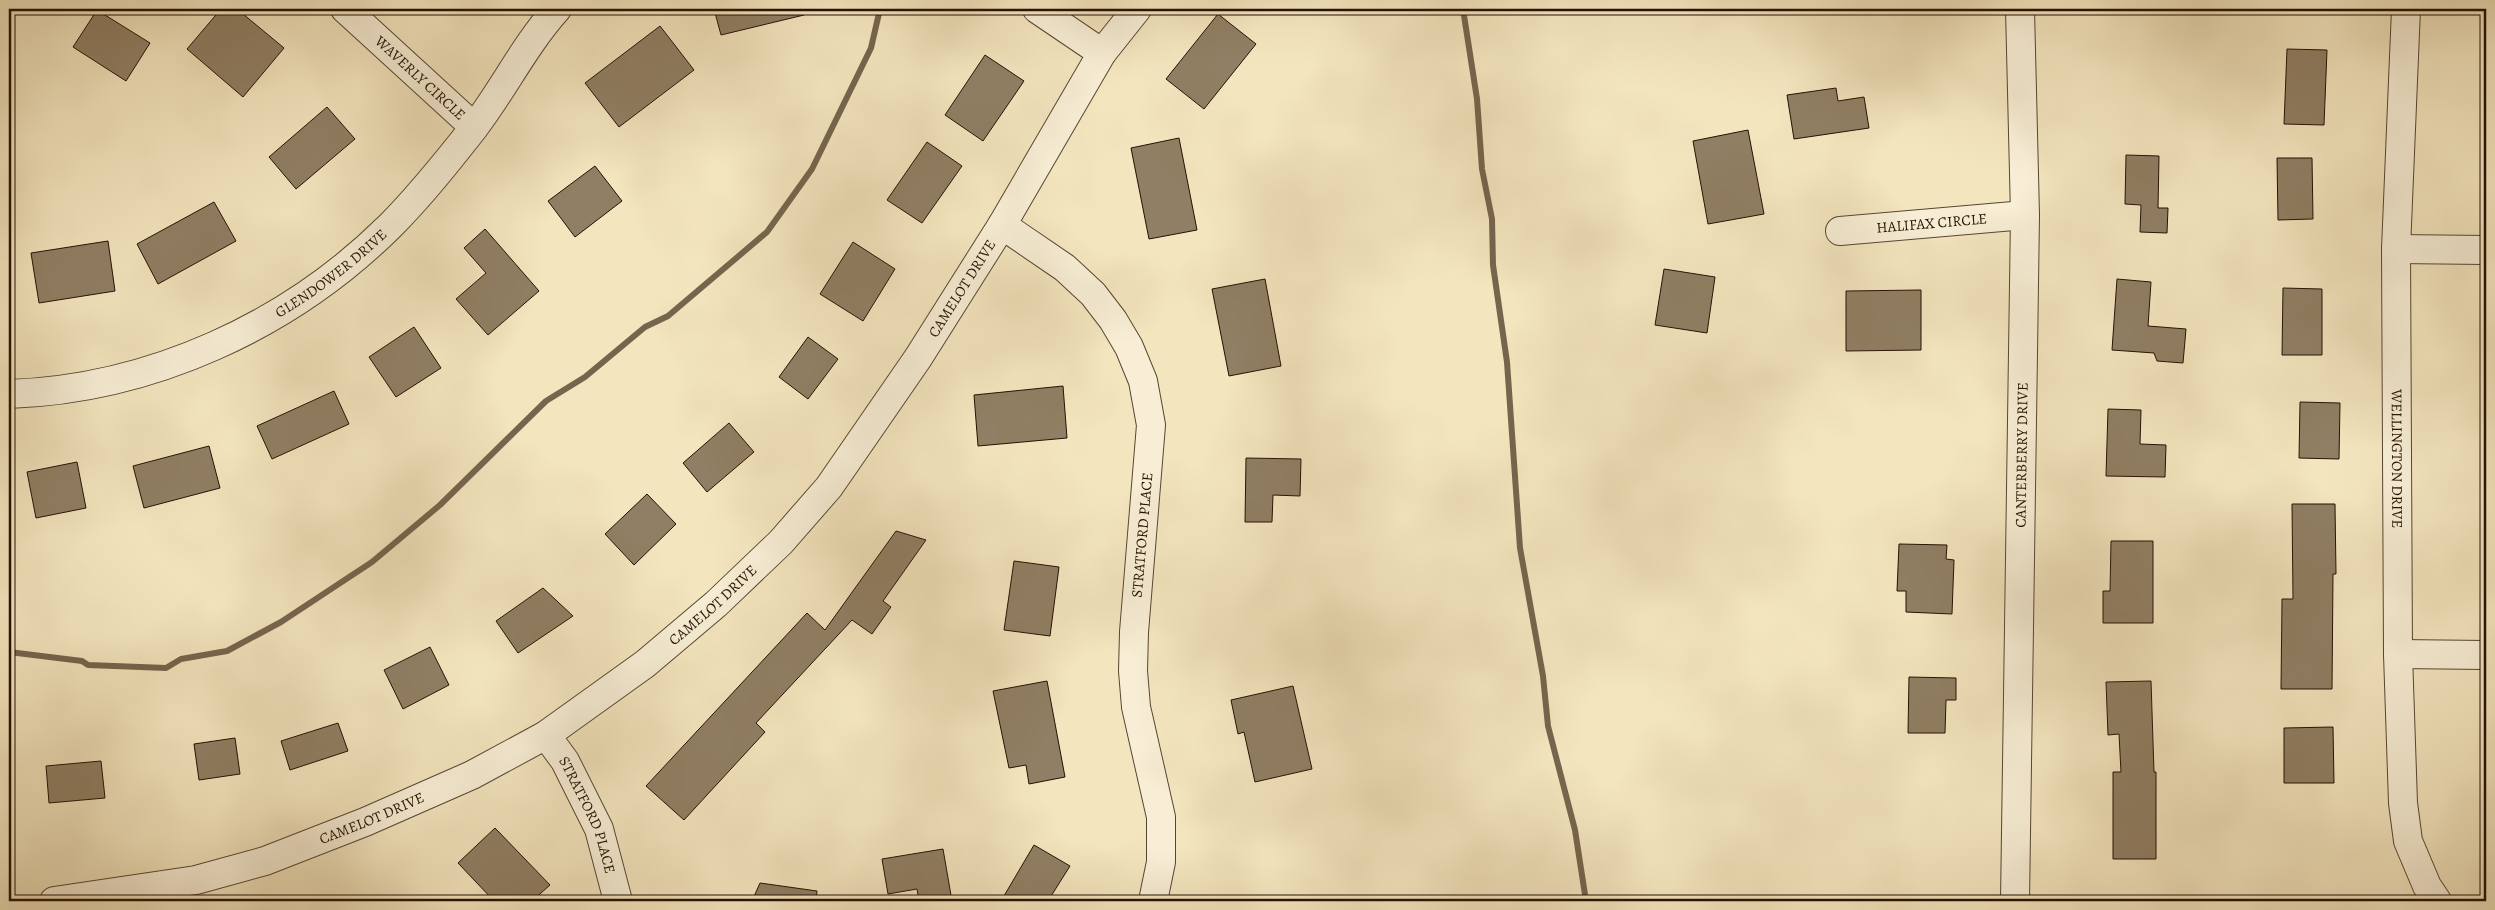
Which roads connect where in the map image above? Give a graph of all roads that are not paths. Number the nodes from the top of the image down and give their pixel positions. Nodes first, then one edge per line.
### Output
1 (345, 9) edge
2 (557, 9) edge
3 (1037, 9) edge
4 (1137, 9) edge
5 (2020, 9) edge
6 (2406, 9) edge
7 (1102, 53) junction
8 (474, 127) junction
9 (2025, 215) junction
10 (1002, 225) junction
11 (1840, 231) dead end
12 (2396, 249) junction
13 (2486, 250) edge
14 (9, 394) edge
15 (2398, 654) junction
16 (2486, 654) edge
17 (546, 735) junction
18 (197, 891) edge
19 (54, 901) edge
20 (618, 901) edge
21 (1153, 901) edge
22 (2015, 901) edge
23 (2437, 901) edge

1 - 8 street, WAVERLY CIRCLE
2 - 8 street, GLENDOWER DRIVE
3 - 7 street
4 - 7 street, CAMELOT DRIVE
5 - 9 street, CANTERBERRY DRIVE
6 - 12 street, WELLINGTON DRIVE
7 - 10 street, CAMELOT DRIVE
8 - 14 street, GLENDOWER DRIVE
9 - 11 street, HALIFAX CIRCLE
9 - 22 street, CANTERBERRY DRIVE
10 - 17 street, CAMELOT DRIVE
10 - 21 street, STRATFORD PLACE
12 - 13 street
12 - 15 street, WELLINGTON DRIVE
15 - 16 street
15 - 23 street, WELLINGTON DRIVE
17 - 18 street, CAMELOT DRIVE
17 - 20 street, STRATFORD PLACE
18 - 19 street, CAMELOT DRIVE

